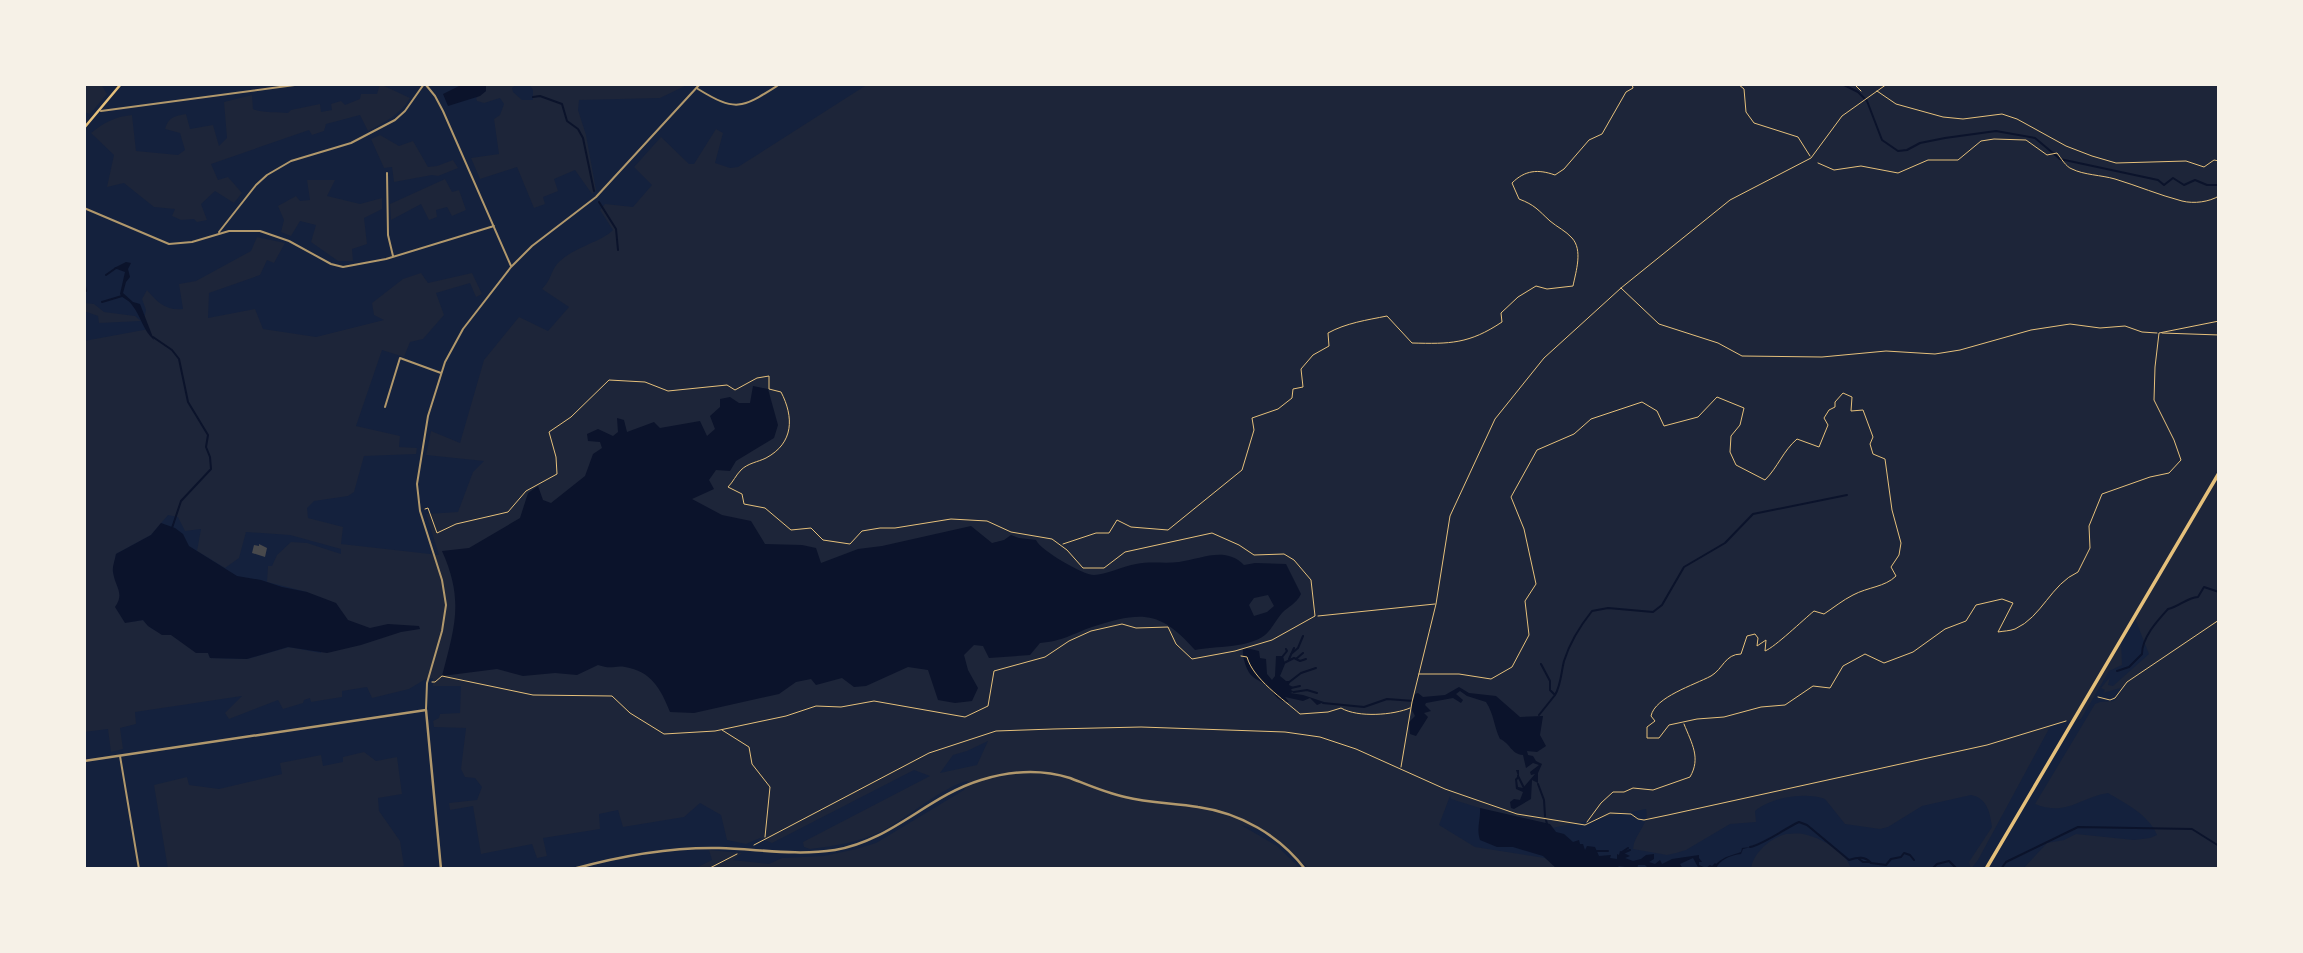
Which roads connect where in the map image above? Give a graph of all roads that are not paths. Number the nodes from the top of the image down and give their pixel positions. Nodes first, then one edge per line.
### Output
1 (121, 84) edge
2 (302, 84) edge
3 (424, 84) edge
4 (700, 84) edge
5 (780, 84) edge
6 (697, 88) junction
7 (100, 111) junction
8 (84, 128) edge
9 (387, 173) dead end
10 (84, 208) edge
11 (494, 226) junction
12 (217, 233) junction
13 (393, 257) junction
14 (511, 267) junction
15 (441, 373) junction
16 (385, 407) dead end
17 (2219, 472) edge
18 (426, 710) junction
19 (120, 755) junction
20 (84, 761) edge
21 (139, 869) edge
22 (441, 869) edge
23 (573, 869) edge
24 (1305, 869) edge
25 (1986, 869) edge

1 - 7 main road
2 - 7 street
3 - 11 street
3 - 12 street
4 - 6 street
5 - 6 street
6 - 14 street
7 - 8 main road
9 - 13 street
10 - 12 street
11 - 13 street
11 - 14 street
12 - 13 street
14 - 15 street
15 - 16 street
15 - 18 street
17 - 25 highway
18 - 19 street
18 - 22 street
19 - 20 street
19 - 21 street
23 - 24 street

